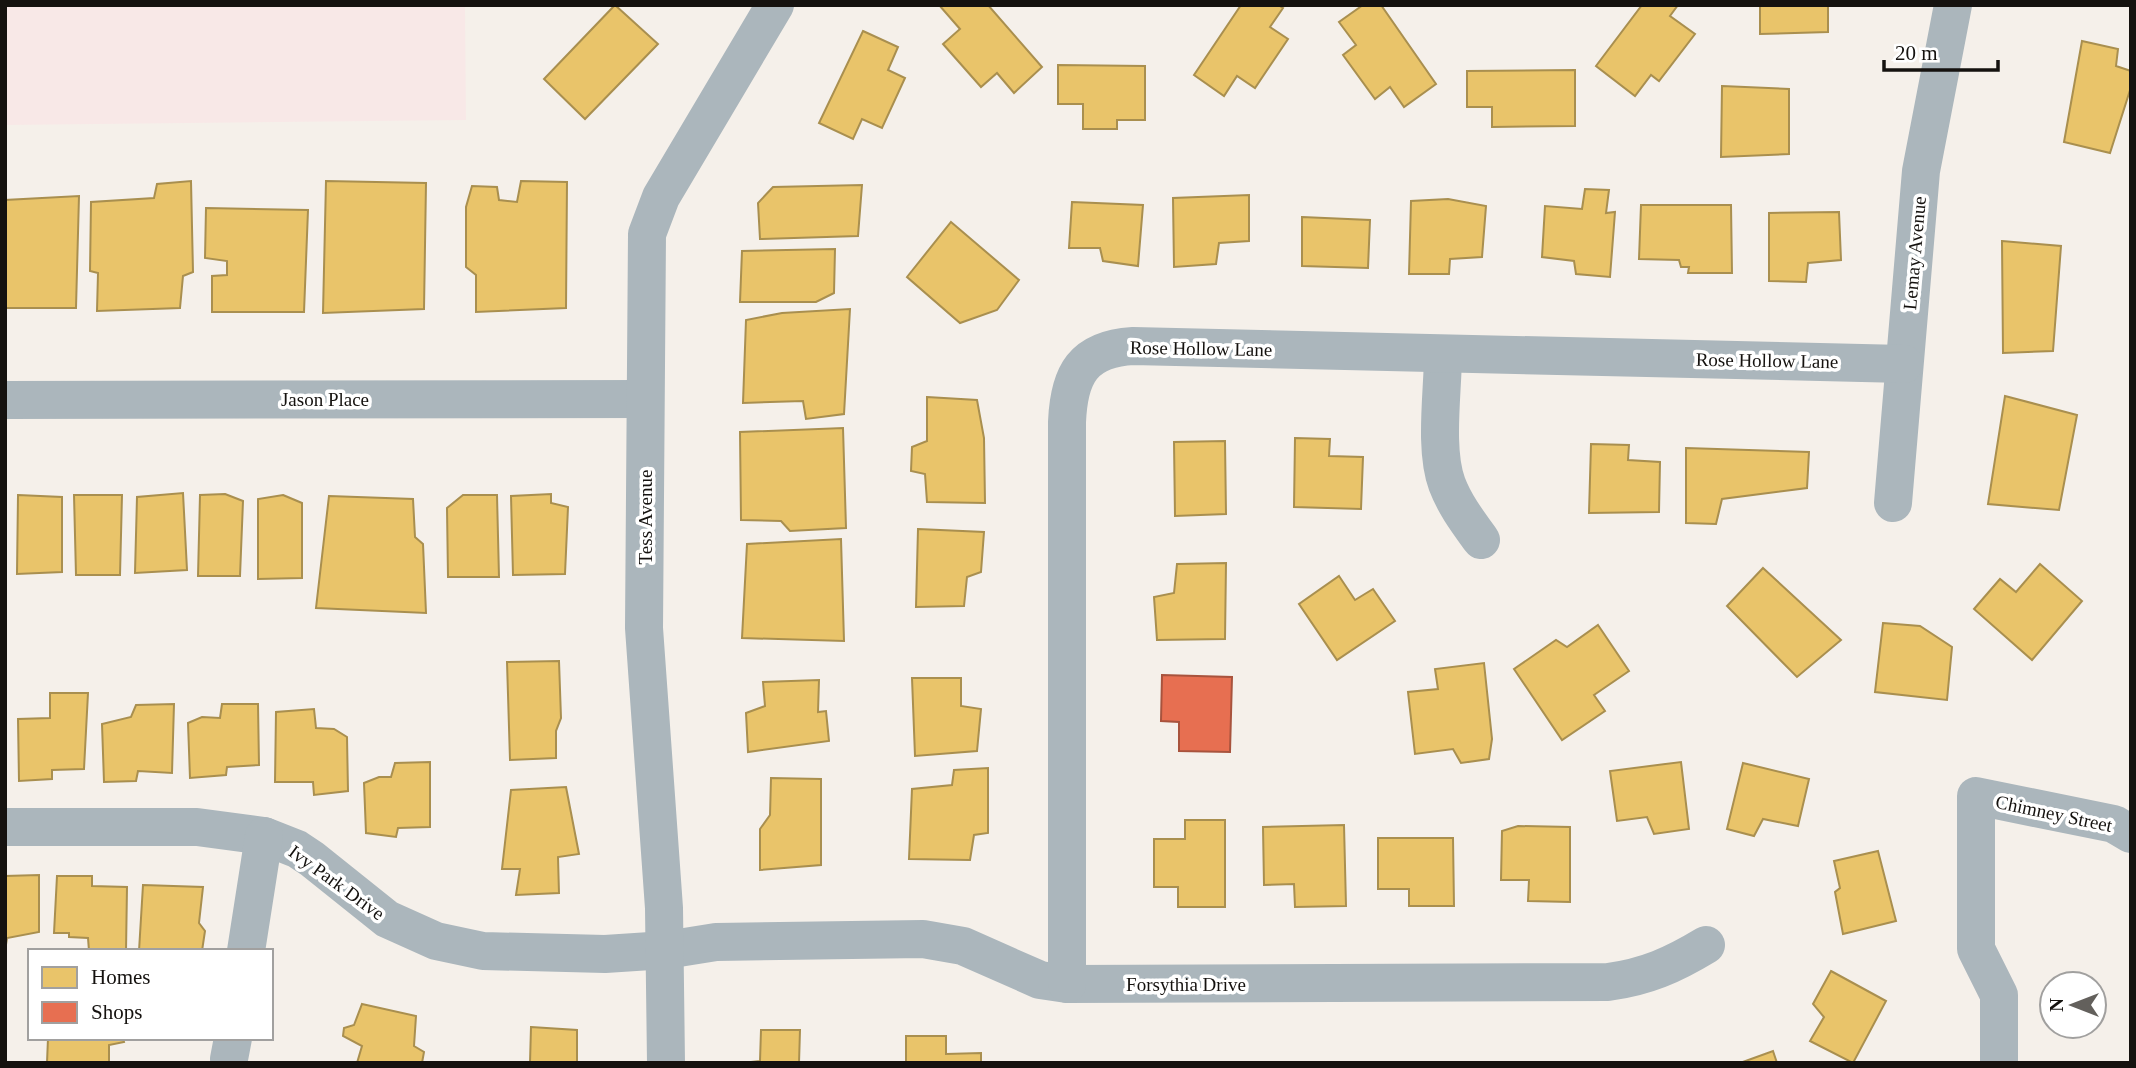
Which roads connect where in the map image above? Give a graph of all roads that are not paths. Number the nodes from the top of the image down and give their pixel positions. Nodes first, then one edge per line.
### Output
1 (775, 5) edge
2 (1953, 5) edge
3 (1443, 354) junction
4 (1904, 364) junction
5 (645, 399) junction
6 (5, 400) edge
7 (1893, 503) dead end
8 (1481, 540) dead end
9 (5, 827) edge
10 (2131, 834) edge
11 (264, 836) junction
12 (1706, 944) dead end
13 (246, 949) edge
14 (666, 950) junction
15 (1068, 984) junction
16 (666, 1063) edge
17 (2000, 1063) edge

1 - 5 street, Tess Avenue
2 - 4 street, Lemay Avenue
3 - 4 street, Rose Hollow Lane
3 - 8 street
3 - 15 street, Rose Hollow Lane
4 - 7 street, Lemay Avenue
5 - 6 street, Jason Place
5 - 14 street, Tess Avenue
9 - 11 street, Ivy Park Drive
10 - 17 street, Chimney Street
11 - 13 street
11 - 14 street, Ivy Park Drive
12 - 15 street, Forsythia Drive
14 - 15 street, Forsythia Drive
14 - 16 street, Tess Avenue

